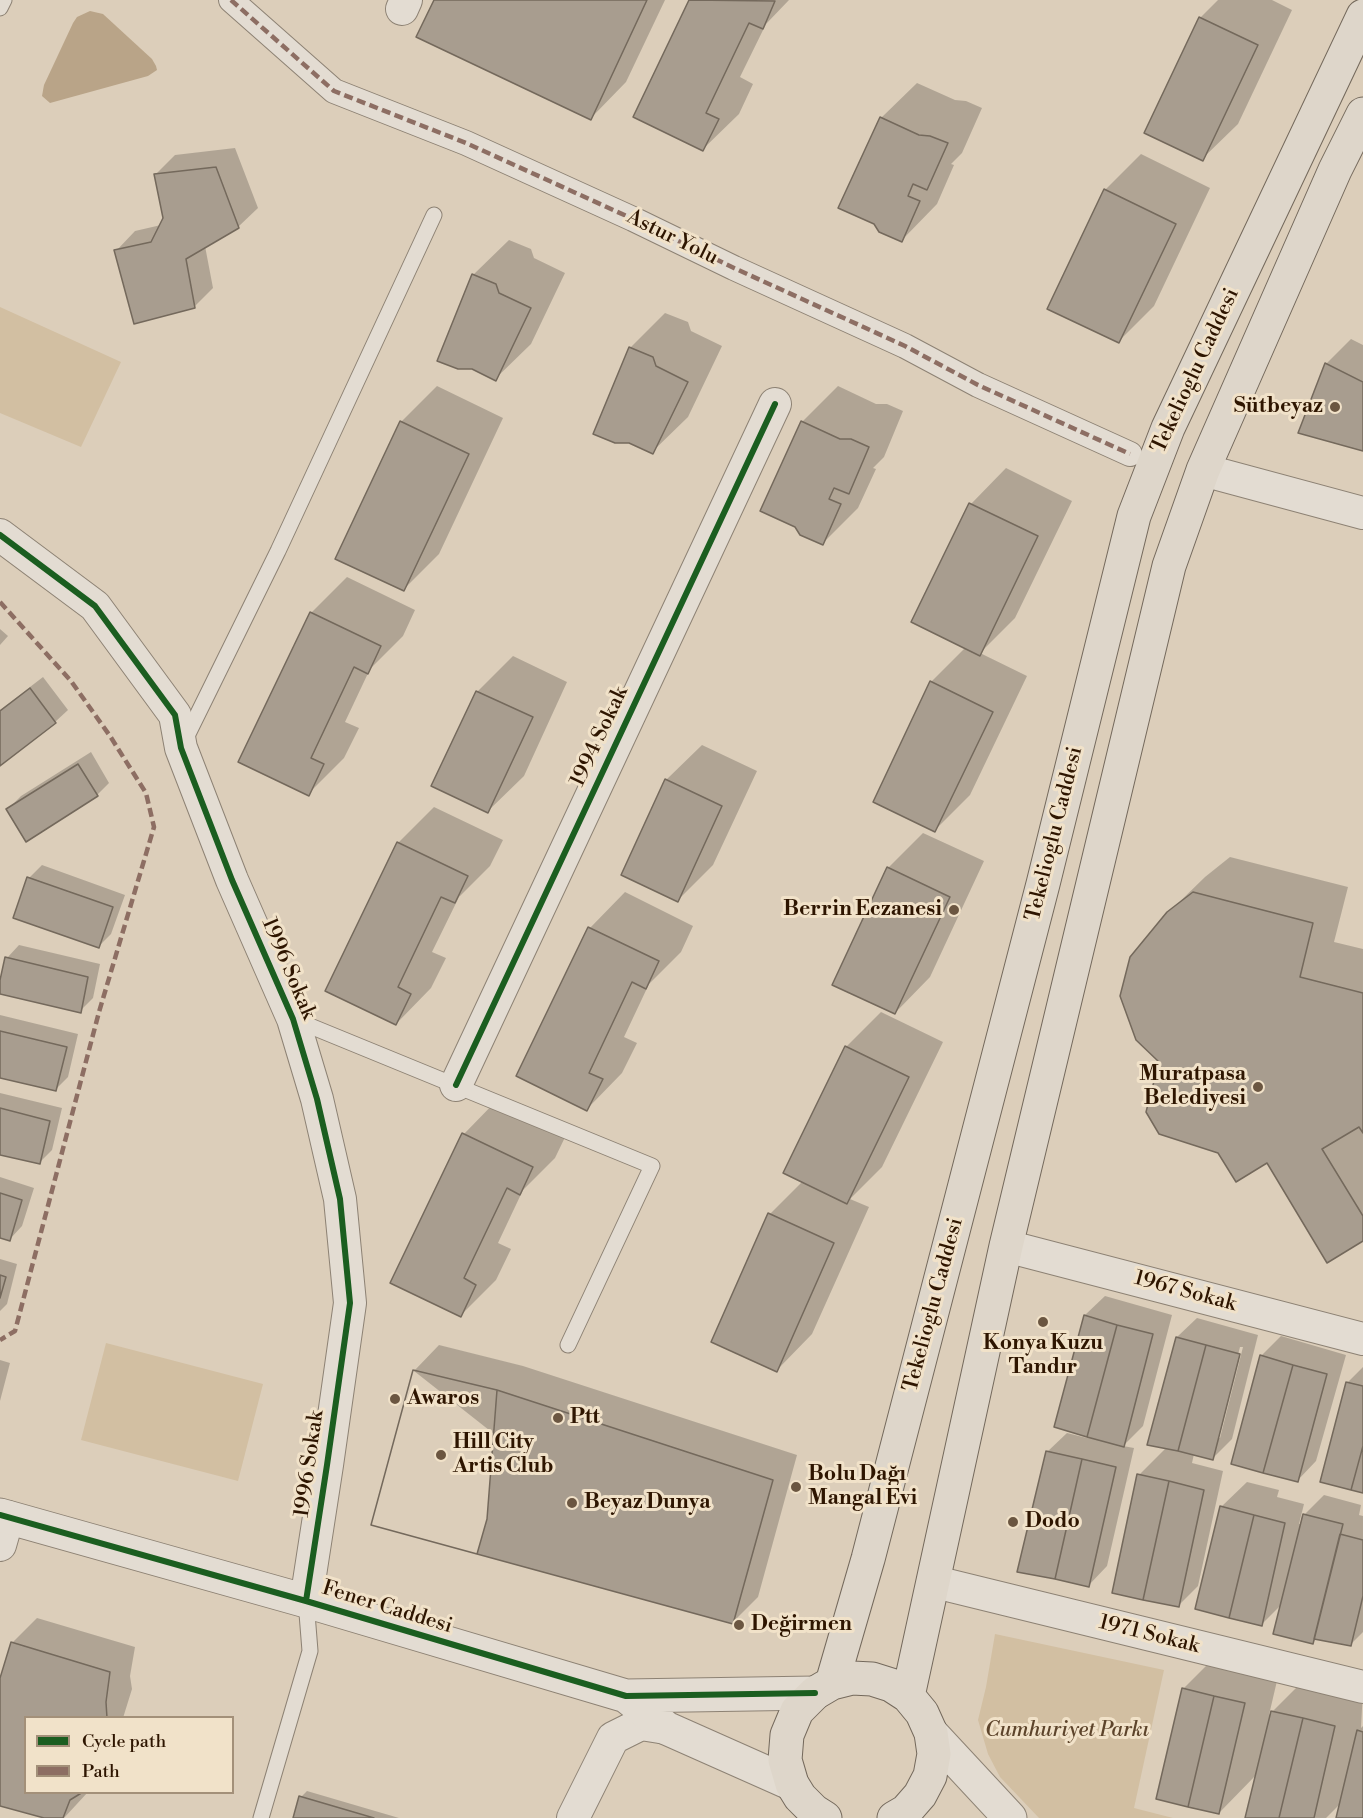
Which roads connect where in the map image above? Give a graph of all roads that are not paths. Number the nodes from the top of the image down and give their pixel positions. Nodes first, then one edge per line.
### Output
1 (4, 0) edge
2 (231, 0) edge
3 (0, 8) edge
4 (1363, 16) edge
5 (1363, 114) edge
6 (434, 215) dead end
7 (775, 404) dead end
8 (1130, 454) dead end
9 (1203, 470) junction
10 (1363, 513) edge
11 (0, 535) edge
12 (181, 748) junction
13 (293, 1019) junction
14 (456, 1084) junction
15 (1006, 1246) junction
16 (1363, 1339) edge
17 (568, 1345) dead end
18 (3, 1526) edge
19 (935, 1582) junction
20 (306, 1601) junction
21 (1363, 1687) edge
22 (823, 1688) junction
23 (626, 1696) junction
24 (908, 1696) junction
25 (666, 1728) junction
26 (931, 1733) junction
27 (797, 1800) edge
28 (904, 1816) edge
29 (261, 1818) edge
30 (573, 1818) edge
31 (825, 1818) edge
32 (1010, 1818) edge

1 - 3 lane
2 - 8 street, Astur Yolu
4 - 22 main road, Tekelioglu Caddesi
5 - 9 main road
6 - 12 lane
7 - 14 street, 1994 Sokak
9 - 10 street
9 - 15 main road
11 - 12 street, 1996 Sokak
12 - 13 street, 1996 Sokak
13 - 14 lane
13 - 20 street, 1996 Sokak
14 - 17 lane
15 - 16 street, 1967 Sokak
15 - 19 main road
18 - 20 street, Fener Caddesi
19 - 21 street, 1971 Sokak
19 - 24 main road
20 - 23 street, Fener Caddesi
20 - 29 lane
22 - 23 street
22 - 24 main road
22 - 27 main road
23 - 25 street
24 - 26 main road
25 - 27 street
25 - 30 street
26 - 28 main road
26 - 32 street
27 - 31 main road

